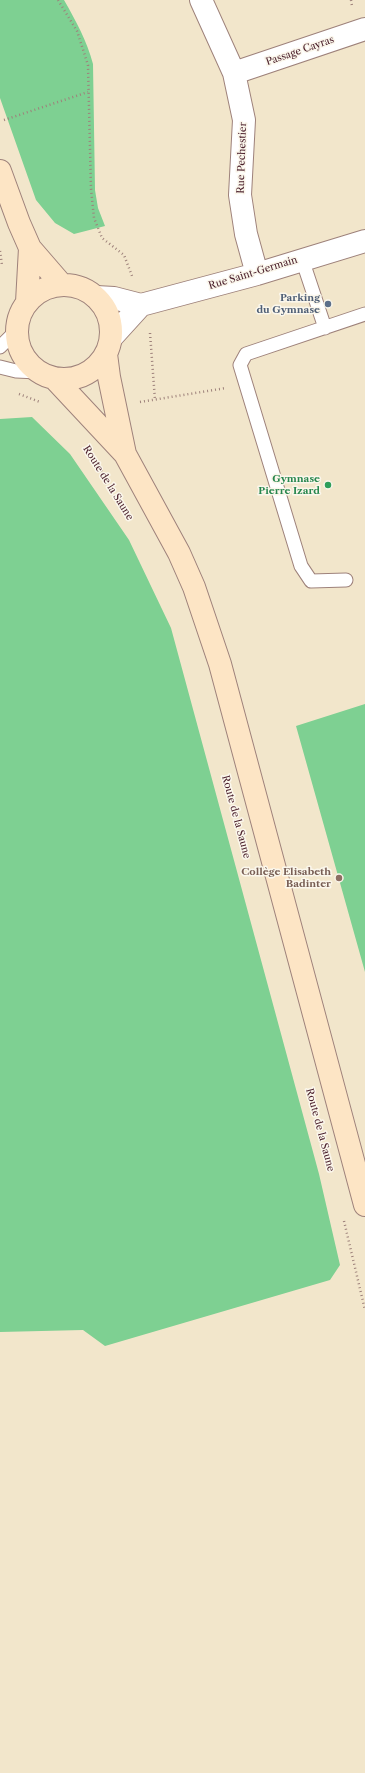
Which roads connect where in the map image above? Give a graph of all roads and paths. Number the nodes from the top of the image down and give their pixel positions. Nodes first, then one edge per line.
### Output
1 (58, 0) edge
2 (201, 0) edge
3 (365, 29) edge
4 (234, 73) junction
5 (88, 92) junction
6 (4, 120) dead end
7 (0, 171) edge
8 (365, 240) edge
9 (30, 248) junction
10 (302, 259) junction
11 (257, 274) junction
12 (133, 280) dead end
13 (62, 285) junction
14 (96, 297) junction
15 (27, 302) junction
16 (141, 305) junction
17 (365, 314) edge
18 (324, 328) junction
19 (17, 330) junction
20 (150, 333) dead end
21 (109, 346) junction
22 (0, 347) edge
23 (0, 367) edge
24 (46, 375) junction
25 (244, 384) junction
26 (12, 392) dead end
27 (155, 400) junction
28 (139, 402) dead end
29 (42, 403) dead end
30 (125, 454) junction
31 (96, 463) dead end
32 (109, 481) dead end
33 (346, 580) dead end
34 (365, 1205) edge
35 (343, 1219) dead end
36 (365, 1310) edge

1 - 5 path
2 - 4 street, Rue Pechestier
3 - 4 street, Passage Cayras
4 - 11 street, Rue Pechestier
5 - 6 path
5 - 12 path
7 - 9 street
8 - 10 street, Rue Saint-Germain
9 - 13 street
9 - 15 street
10 - 11 street, Rue Saint-Germain
10 - 18 lane
11 - 16 street, Rue Saint-Germain
13 - 14 street
13 - 15 street
14 - 16 street, Rue Saint-Germain
14 - 21 street
15 - 19 street
16 - 21 street
17 - 18 lane
18 - 25 lane
19 - 22 lane
19 - 24 street
20 - 27 path
21 - 24 street
21 - 30 street
23 - 24 lane
24 - 30 street
25 - 27 path
25 - 33 lane
26 - 29 path
27 - 28 path
30 - 34 street
31 - 32 path, Route de la Saune
35 - 36 path

